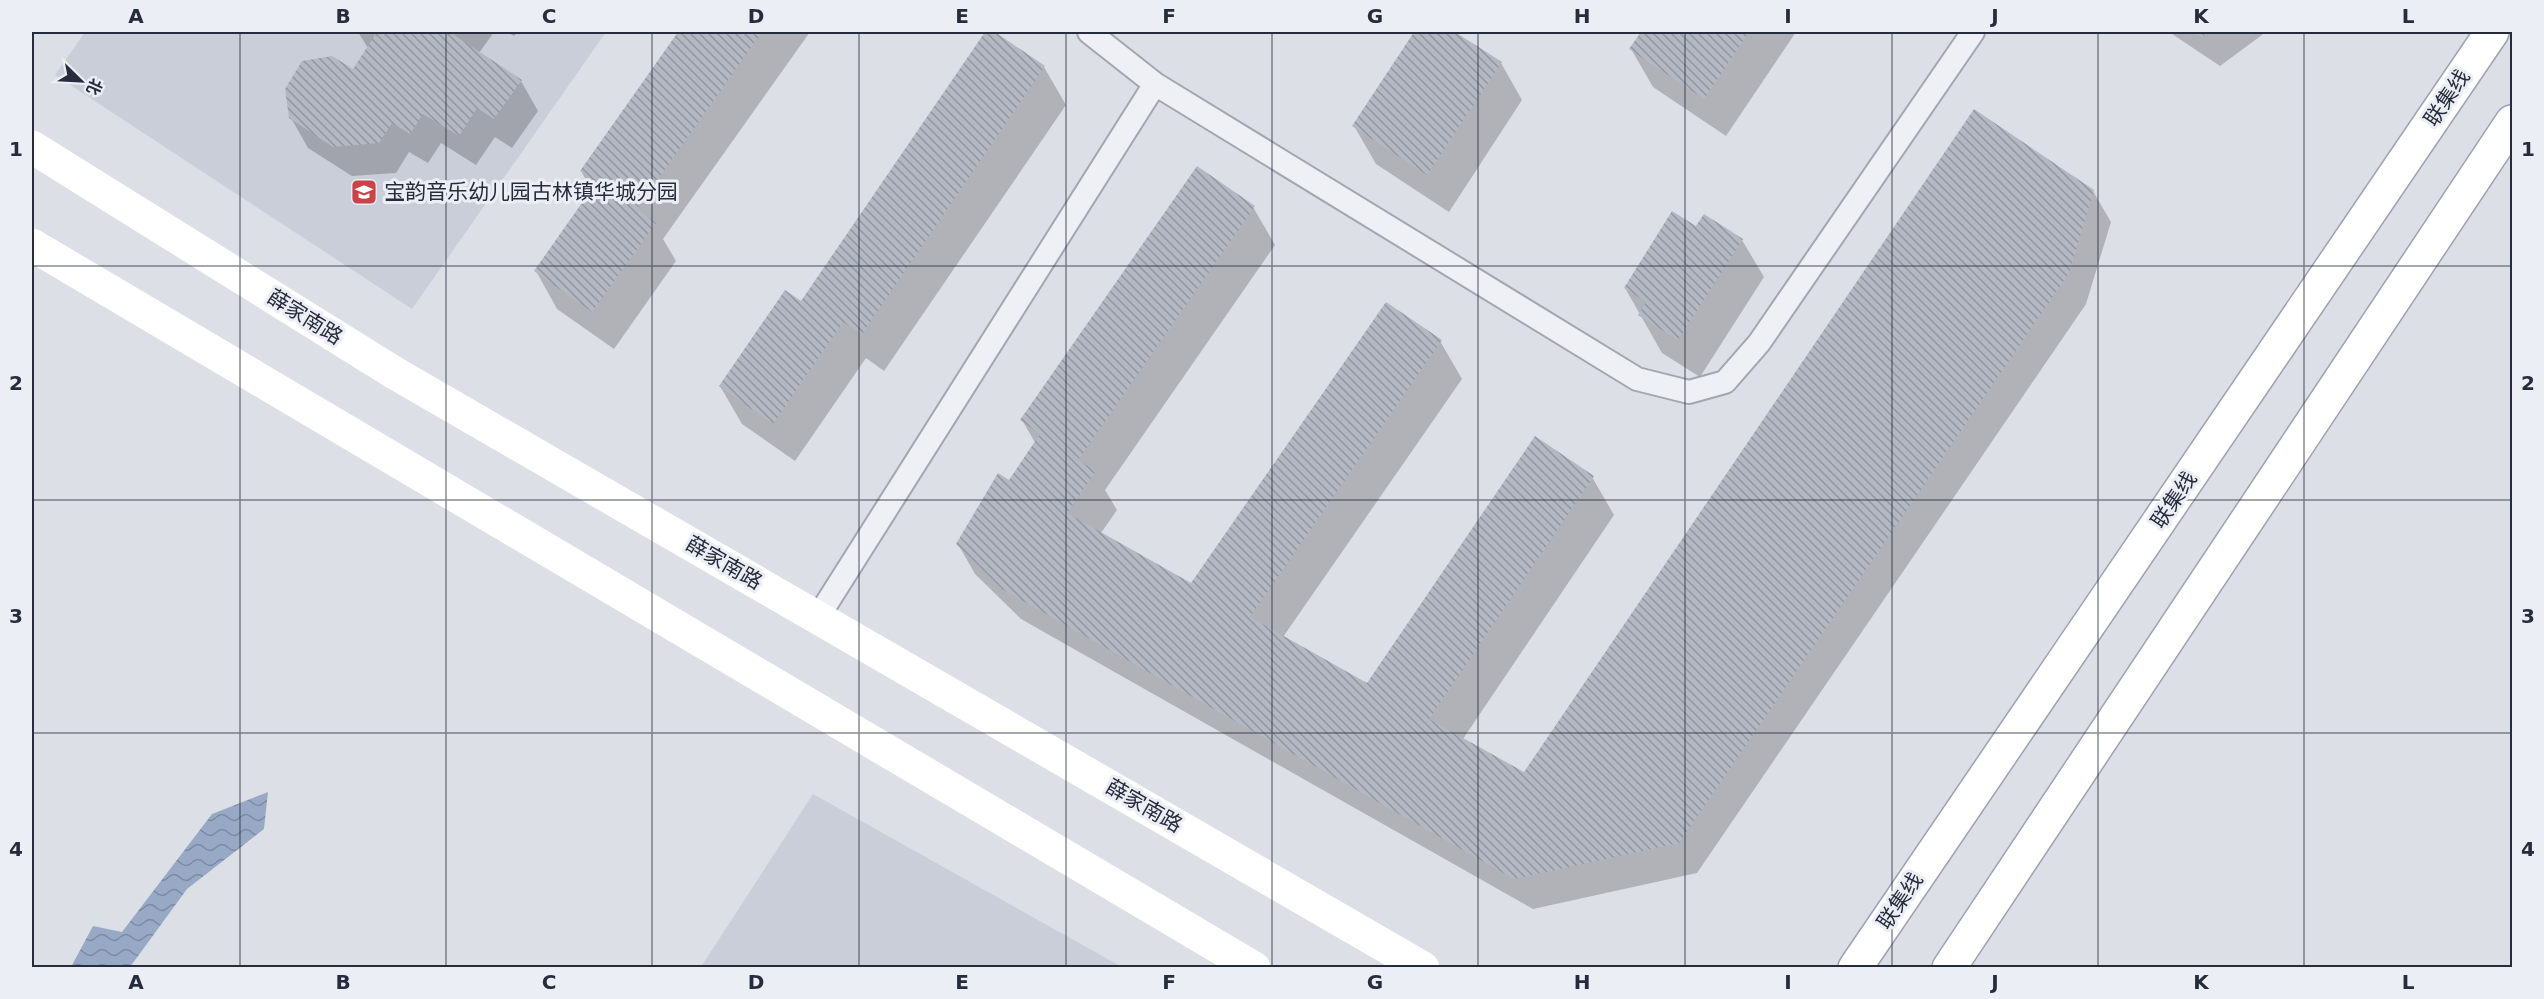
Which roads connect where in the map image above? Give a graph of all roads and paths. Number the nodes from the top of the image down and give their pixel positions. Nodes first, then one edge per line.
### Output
1 (1089, 32) edge
2 (1973, 32) edge
3 (2492, 32) edge
4 (1155, 84) junction
5 (2512, 122) edge
6 (32, 147) edge
7 (32, 245) edge
8 (818, 617) junction
9 (1254, 968) edge
10 (1423, 968) edge
11 (1855, 968) edge
12 (1949, 968) edge

1 - 4 lane
2 - 4 lane
3 - 11 main road, 联集线
4 - 8 lane
5 - 12 main road
6 - 8 main road, 薛家南路
7 - 9 main road
8 - 10 main road, 薛家南路

